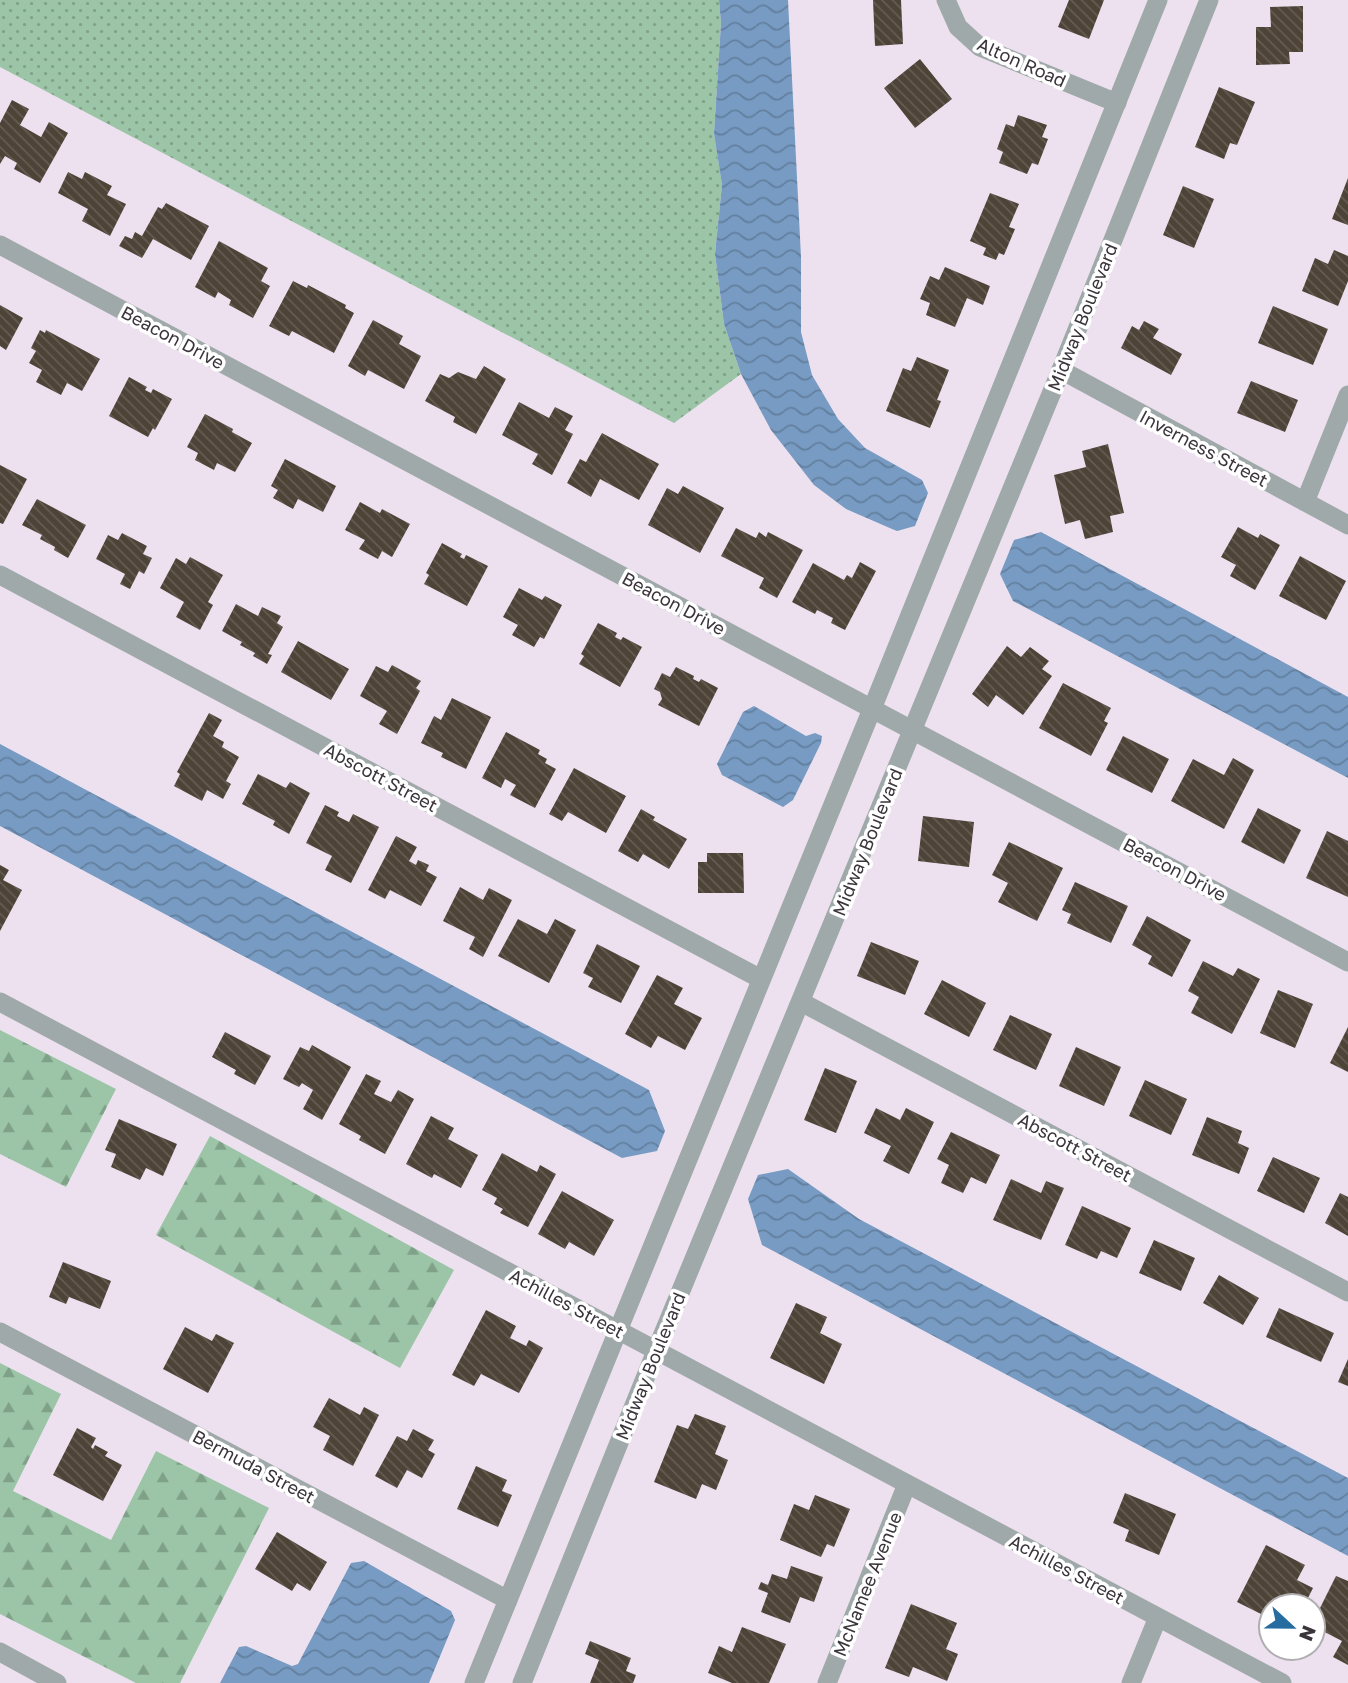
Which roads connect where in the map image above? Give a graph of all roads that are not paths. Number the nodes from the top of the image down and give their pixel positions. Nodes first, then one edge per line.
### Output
1 (946, 0) edge
2 (1158, 0) edge
3 (1209, 0) edge
4 (1117, 103) junction
5 (0, 246) edge
6 (1061, 370) junction
7 (1348, 395) edge
8 (1305, 502) junction
9 (1348, 524) edge
10 (0, 575) edge
11 (872, 709) junction
12 (913, 730) junction
13 (1348, 962) edge
14 (761, 979) junction
15 (0, 1002) edge
16 (801, 1002) junction
17 (1348, 1292) edge
18 (618, 1330) junction
19 (0, 1332) edge
20 (656, 1351) junction
21 (907, 1484) junction
22 (508, 1600) junction
23 (1158, 1617) junction
24 (0, 1653) edge
25 (57, 1683) edge
26 (474, 1683) edge
27 (522, 1683) edge
28 (827, 1683) edge
29 (1131, 1683) edge
30 (1282, 1683) edge

1 - 4 street, Alton Road
2 - 4 street
3 - 6 street, Midway Boulevard
4 - 11 street
5 - 11 street, Beacon Drive
6 - 8 street, Inverness Street
6 - 12 street, Midway Boulevard
7 - 8 street
8 - 9 street, Inverness Street
10 - 14 street, Abscott Street
11 - 12 street, Beacon Drive
11 - 14 street
12 - 13 street, Beacon Drive
12 - 16 street, Midway Boulevard
14 - 18 street
15 - 18 street, Achilles Street
16 - 17 street, Abscott Street
16 - 20 street, Midway Boulevard
18 - 20 street, Achilles Street
18 - 22 street
19 - 22 street, Bermuda Street
20 - 21 street, Achilles Street
20 - 27 street, Midway Boulevard
21 - 23 street, Achilles Street
21 - 28 street, McNamee Avenue
22 - 26 street
23 - 29 street
23 - 30 street, Achilles Street
24 - 25 street

